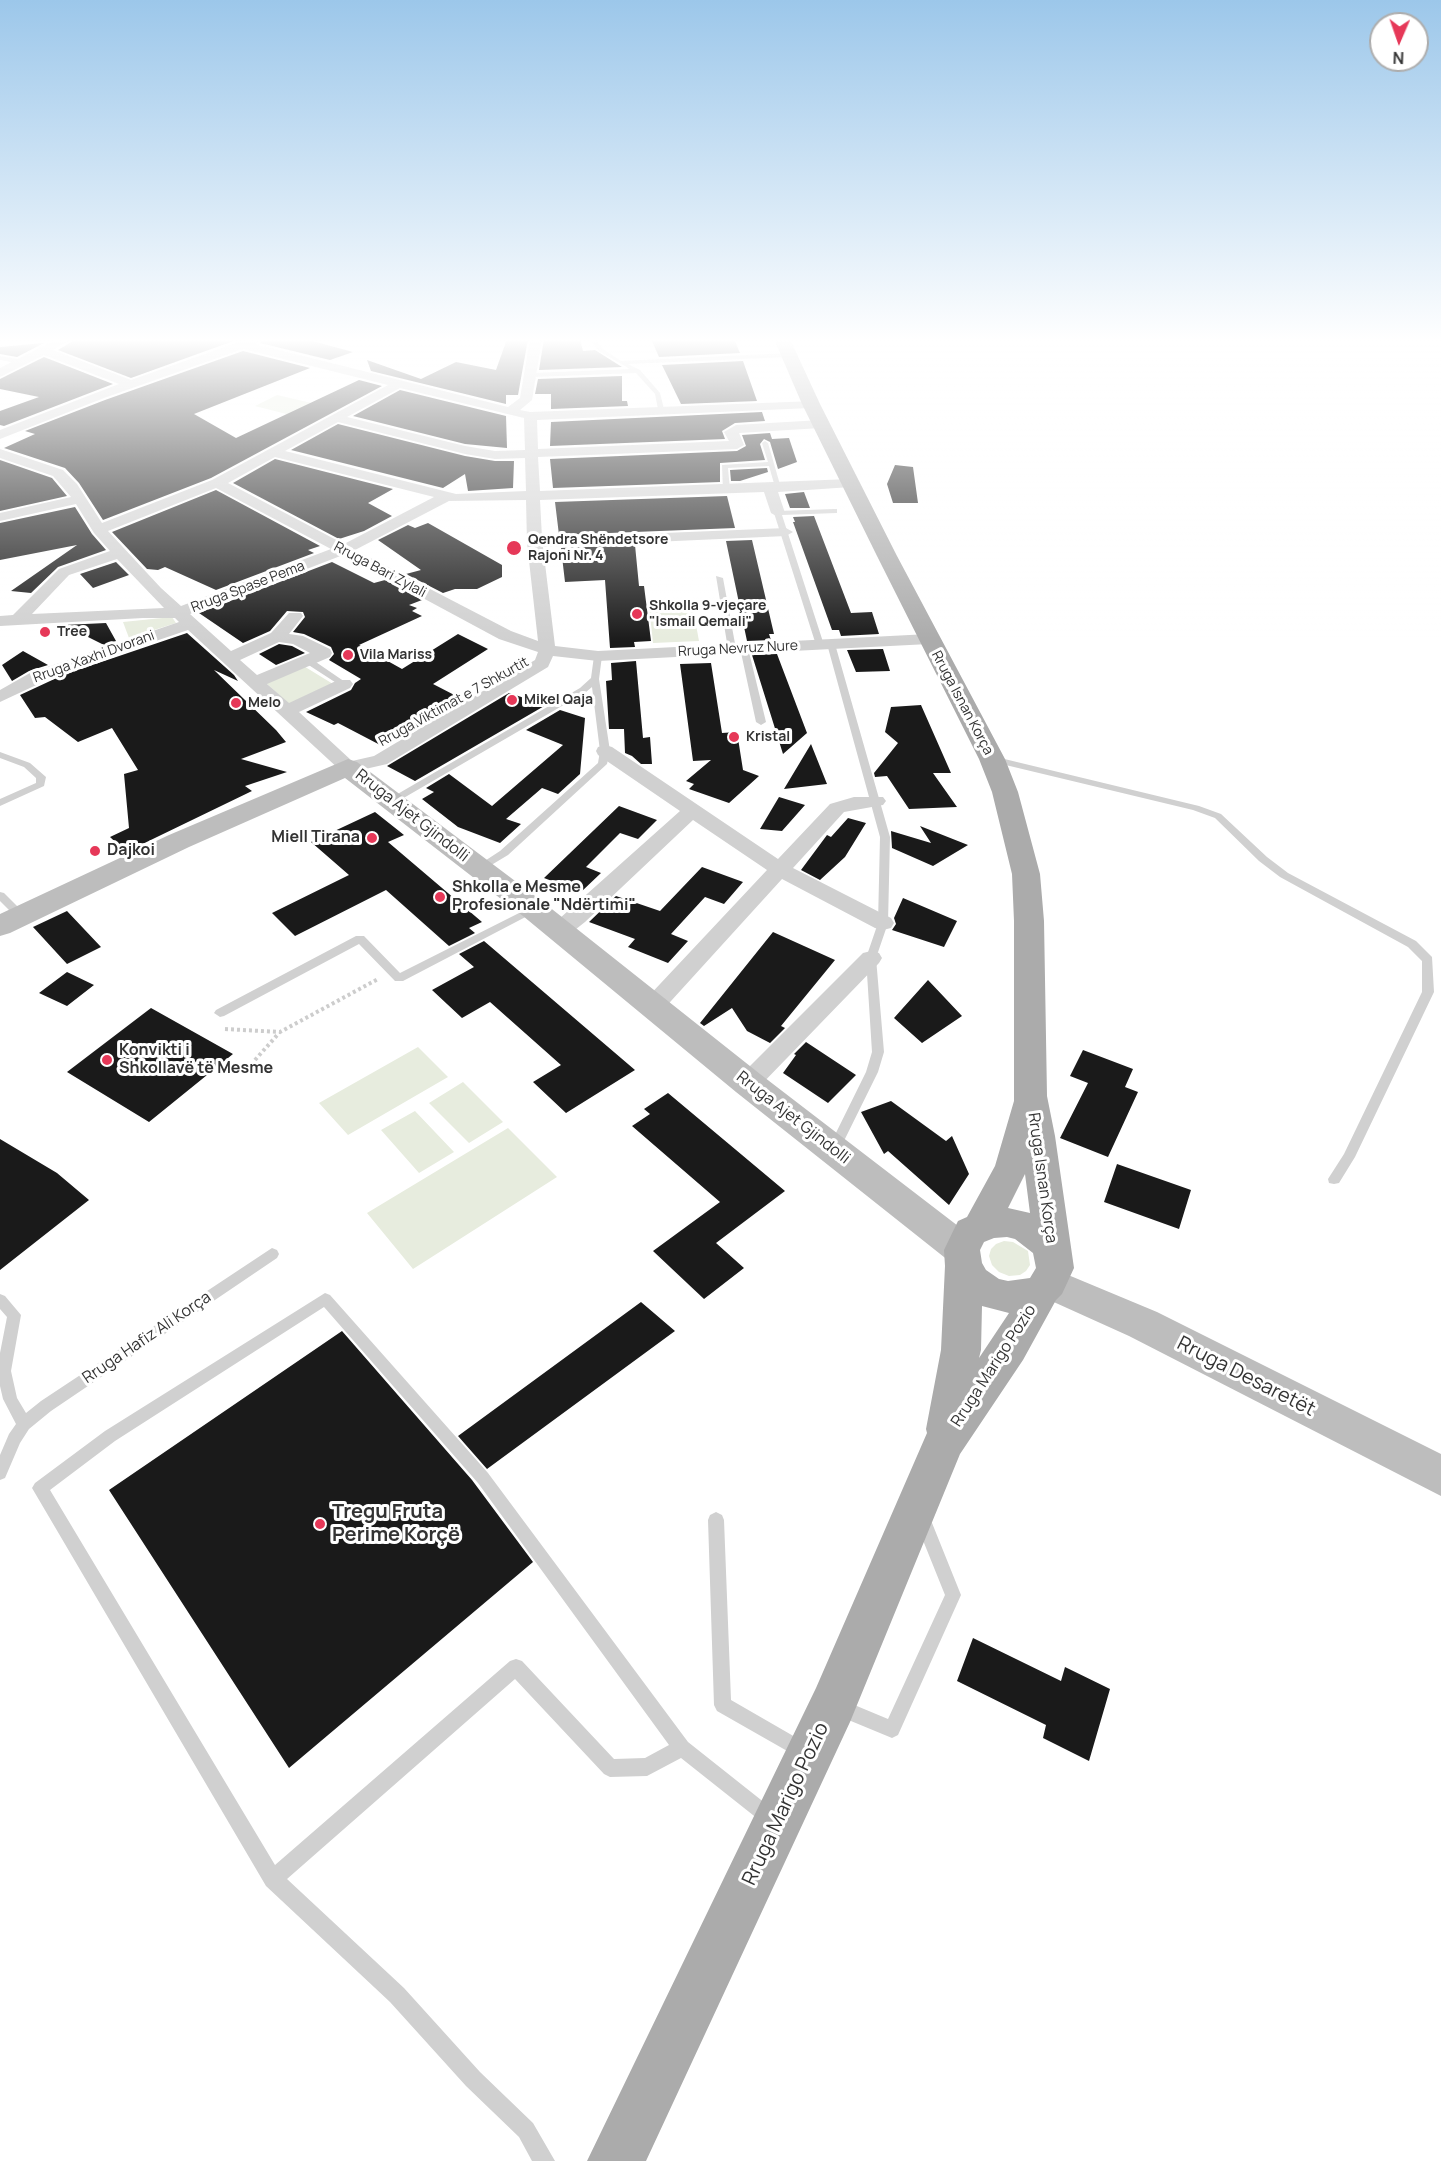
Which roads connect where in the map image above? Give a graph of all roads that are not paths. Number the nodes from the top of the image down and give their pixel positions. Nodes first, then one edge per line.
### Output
1 (296, 440) edge
2 (425, 440) edge
3 (531, 440) edge
4 (735, 440) edge
5 (829, 440) edge
6 (765, 443) dead end
7 (273, 452) junction
8 (0, 453) edge
9 (532, 454) junction
10 (772, 464) junction
11 (217, 483) junction
12 (850, 483) junction
13 (774, 488) junction
14 (726, 490) junction
15 (446, 497) junction
16 (532, 497) junction
17 (79, 499) junction
18 (834, 511) dead end
19 (778, 513) junction
20 (0, 518) edge
21 (99, 530) junction
22 (786, 532) junction
23 (535, 543) junction
24 (343, 550) junction
25 (118, 553) junction
26 (719, 578) dead end
27 (295, 616) dead end
28 (185, 618) junction
29 (18, 620) junction
30 (0, 621) edge
31 (277, 637) junction
32 (929, 639) junction
33 (825, 644) junction
34 (738, 648) junction
35 (547, 650) junction
36 (598, 656) junction
37 (230, 658) junction
38 (307, 660) junction
39 (595, 679) junction
40 (256, 682) junction
41 (344, 684) joint
42 (0, 697) edge
43 (287, 711) junction
44 (761, 722) dead end
45 (605, 751) junction
46 (0, 755) edge
47 (992, 759) junction
48 (348, 767) junction
49 (392, 801) junction
50 (876, 801) junction
51 (0, 803) edge
52 (692, 810) junction
53 (479, 868) junction
54 (781, 870) junction
55 (0, 895) edge
56 (533, 909) junction
57 (11, 921) edge
58 (883, 923) junction
59 (558, 932) junction
60 (871, 958) junction
61 (653, 1006) junction
62 (220, 1013) dead end
63 (748, 1083) junction
64 (1030, 1096) junction
65 (834, 1150) junction
66 (1334, 1179) dead end
67 (969, 1247) junction
68 (272, 1254) dead end
69 (1049, 1277) junction
70 (0, 1300) edge
71 (24, 1424) junction
72 (944, 1442) junction
73 (0, 1473) edge
74 (1441, 1476) edge
75 (916, 1503) junction
76 (716, 1520) dead end
77 (833, 1705) junction
78 (682, 1748) junction
79 (810, 1754) junction
80 (777, 1823) junction
81 (273, 1879) junction
82 (544, 2161) edge
83 (616, 2161) edge

1 - 7 street
2 - 9 street
3 - 9 street
4 - 9 street
5 - 12 main road, Rruga Isnan Korça
6 - 10 lane
7 - 11 street
7 - 15 street
8 - 17 street, Rruga Ajet Gjindolli
9 - 16 street
10 - 13 lane
10 - 14 lane
11 - 21 street
11 - 24 street, Rruga Bari Zylali
12 - 13 street
12 - 32 main road, Rruga Isnan Korça
13 - 14 street
13 - 19 street
14 - 16 street
15 - 16 street
15 - 24 street, Rruga Spase Pema
16 - 23 street
17 - 20 street
17 - 21 street, Rruga Ajet Gjindolli
18 - 19 lane
19 - 22 lane
21 - 25 street, Rruga Ajet Gjindolli
22 - 23 street
22 - 33 lane
23 - 35 street
24 - 28 street, Rruga Spase Pema
24 - 35 street, Rruga Bari Zylali
25 - 28 street, Rruga Ajet Gjindolli
25 - 29 street
26 - 34 lane
27 - 31 street
28 - 29 street
28 - 37 street, Rruga Ajet Gjindolli
28 - 42 street, Rruga Xaxhi Dvorani
29 - 30 street
31 - 37 street
31 - 38 street
32 - 33 street, Rruga Nevruz Nure
32 - 47 main road, Rruga Isnan Korça
33 - 34 street, Rruga Nevruz Nure
33 - 50 lane
34 - 36 street, Rruga Nevruz Nure
34 - 44 lane
35 - 36 street, Rruga Nevruz Nure
35 - 48 street, Rruga Viktimat e 7 Shkurtit
36 - 39 lane
37 - 40 street, Rruga Ajet Gjindolli
38 - 40 street
38 - 41 lane
39 - 45 lane
39 - 49 lane
40 - 43 street, Rruga Ajet Gjindolli
41 - 43 street
43 - 48 street, Rruga Ajet Gjindolli
45 - 52 street
45 - 53 lane
46 - 51 lane
47 - 64 main road, Rruga Isnan Korça
47 - 66 lane
48 - 49 street, Rruga Ajet Gjindolli
48 - 57 street, Rruga Viktimat e 7 Shkurtit
49 - 53 street, Rruga Ajet Gjindolli
50 - 54 street
50 - 58 lane
52 - 54 street
52 - 59 street
53 - 56 street, Rruga Ajet Gjindolli
54 - 58 street
54 - 61 street
55 - 57 lane
56 - 59 street, Rruga Ajet Gjindolli
56 - 62 lane
58 - 60 lane
59 - 61 street, Rruga Ajet Gjindolli
60 - 63 street
60 - 65 lane
61 - 63 street, Rruga Ajet Gjindolli
63 - 65 street, Rruga Ajet Gjindolli
64 - 67 main road, Rruga Isnan Korça
64 - 69 main road, Rruga Isnan Korça
65 - 67 street, Rruga Ajet Gjindolli
67 - 69 main road
67 - 69 main road
67 - 72 main road, Rruga Marigo Pozio
68 - 71 lane, Rruga Hafiz Ali Korça
69 - 72 main road, Rruga Marigo Pozio
69 - 74 street, Rruga Desaretët
70 - 71 lane
71 - 73 lane, Rruga Hafiz Ali Korça
72 - 75 main road, Rruga Marigo Pozio
75 - 77 main road, Rruga Marigo Pozio
75 - 77 lane
76 - 79 lane
77 - 79 main road, Rruga Marigo Pozio
78 - 80 lane
78 - 81 lane
78 - 81 lane
79 - 80 main road, Rruga Marigo Pozio
80 - 83 main road, Rruga Marigo Pozio
81 - 82 lane

